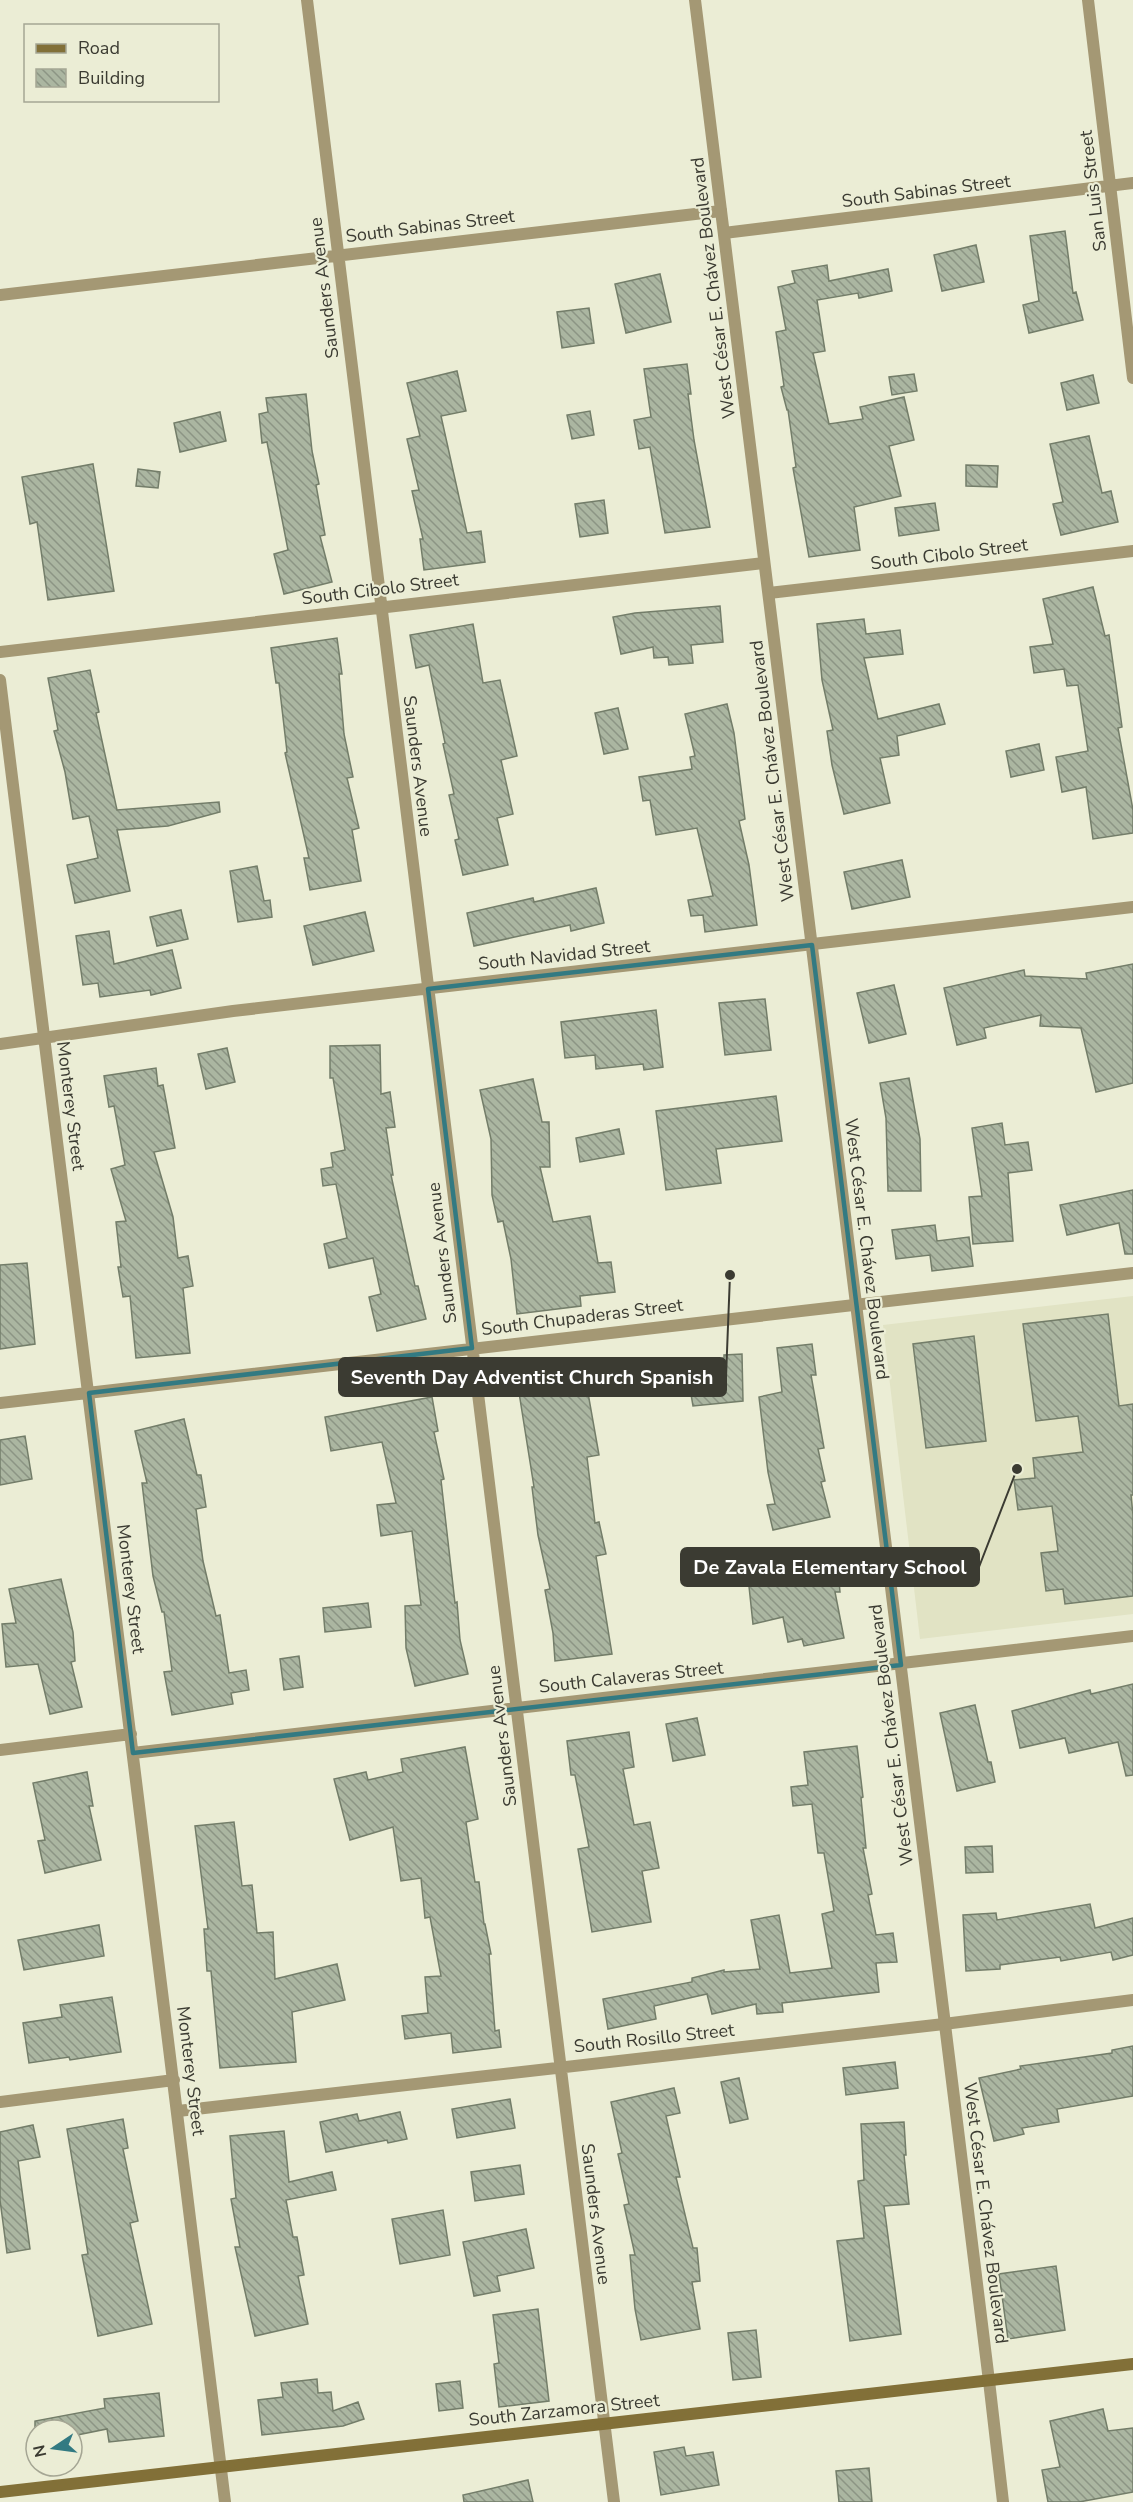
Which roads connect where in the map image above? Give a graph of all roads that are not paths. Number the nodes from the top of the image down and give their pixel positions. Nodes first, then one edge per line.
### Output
1 (306, 0) edge
2 (695, 0) edge
3 (1088, 0) edge
4 (1133, 183) edge
5 (1110, 185) junction
6 (721, 211) junction
7 (724, 233) junction
8 (338, 255) junction
9 (0, 295) edge
10 (1133, 378) edge
11 (1133, 551) edge
12 (764, 563) junction
13 (769, 593) junction
14 (380, 607) junction
15 (0, 652) edge
16 (0, 680) edge
17 (1133, 908) edge
18 (812, 945) junction
19 (428, 989) junction
20 (44, 1039) junction
21 (0, 1044) edge
22 (1133, 1273) edge
23 (856, 1304) junction
24 (472, 1348) junction
25 (89, 1393) junction
26 (0, 1403) edge
27 (1133, 1636) edge
28 (901, 1665) junction
29 (517, 1708) junction
30 (131, 1734) junction
31 (0, 1750) edge
32 (133, 1753) junction
33 (1133, 2000) edge
34 (944, 2025) junction
35 (560, 2067) junction
36 (174, 2080) junction
37 (0, 2102) edge
38 (178, 2111) junction
39 (1133, 2364) edge
40 (989, 2381) junction
41 (604, 2424) junction
42 (221, 2467) junction
43 (0, 2493) edge
44 (225, 2502) edge
45 (614, 2502) edge
46 (1004, 2502) edge

1 - 8 street, Saunders Avenue
2 - 6 street, West César E. Chávez Boulevard
3 - 5 street, San Luis Street
4 - 5 street, South Sabinas Street
5 - 7 street, South Sabinas Street
5 - 10 street, San Luis Street
6 - 7 street, West César E. Chávez Boulevard
6 - 8 street, South Sabinas Street
7 - 12 street, West César E. Chávez Boulevard
8 - 9 street, South Sabinas Street
8 - 14 street, Saunders Avenue
11 - 13 street, South Cibolo Street
12 - 13 street, West César E. Chávez Boulevard
12 - 14 street, South Cibolo Street
13 - 18 street, West César E. Chávez Boulevard
14 - 15 street, South Cibolo Street
14 - 19 street, Saunders Avenue
16 - 20 street, Monterey Street
17 - 18 street, South Navidad Street
18 - 19 street, South Navidad Street
18 - 23 street, West César E. Chávez Boulevard
19 - 20 street, South Navidad Street
19 - 24 street, Saunders Avenue
20 - 21 street, South Navidad Street
20 - 25 street, Monterey Street
22 - 23 street, South Chupaderas Street
23 - 24 street, South Chupaderas Street
23 - 28 street, West César E. Chávez Boulevard
24 - 25 street, South Chupaderas Street
24 - 29 street, Saunders Avenue
25 - 26 street, South Chupaderas Street
25 - 30 street, Monterey Street
27 - 28 street, South Calaveras Street
28 - 29 street, South Calaveras Street
28 - 34 street, West César E. Chávez Boulevard
29 - 32 street, South Calaveras Street
29 - 35 street, Saunders Avenue
30 - 31 street
30 - 32 street, Monterey Street
32 - 36 street, Monterey Street
33 - 34 street, South Rosillo Street
34 - 35 street, South Rosillo Street
34 - 40 street, West César E. Chávez Boulevard
35 - 38 street, South Rosillo Street
35 - 41 street, Saunders Avenue
36 - 37 street
36 - 38 street, Monterey Street
38 - 42 street, Monterey Street
39 - 40 main road, South Zarzamora Street
40 - 41 main road, South Zarzamora Street
40 - 46 street, West César E. Chávez Boulevard
41 - 42 main road, South Zarzamora Street
41 - 45 street, Saunders Avenue
42 - 43 main road, South Zarzamora Street
42 - 44 street, Monterey Street

